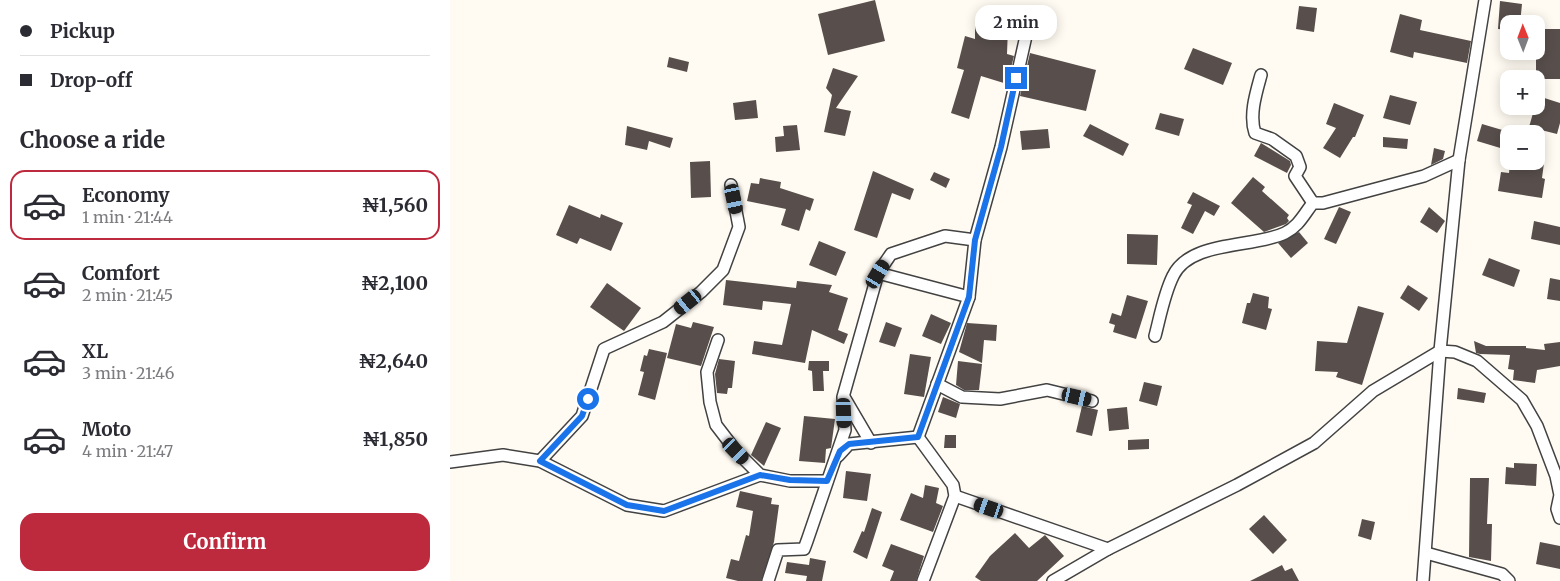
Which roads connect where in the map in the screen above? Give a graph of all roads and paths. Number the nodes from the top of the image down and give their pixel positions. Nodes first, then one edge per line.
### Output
1 (1485, 0) edge
2 (1028, 26) dead end
3 (1261, 75) dead end
4 (1458, 160) junction
5 (731, 185) dead end
6 (1313, 203) junction
7 (975, 240) junction
8 (878, 274) junction
9 (969, 297) junction
10 (1154, 336) dead end
11 (718, 340) dead end
12 (1440, 351) junction
13 (937, 384) junction
14 (843, 396) junction
15 (1092, 400) dead end
16 (918, 437) junction
17 (871, 443) junction
18 (540, 461) junction
19 (450, 462) edge
20 (832, 466) junction
21 (760, 475) junction
22 (827, 481) junction
23 (955, 496) junction
24 (1560, 518) edge
25 (1108, 549) junction
26 (1426, 553) junction
27 (768, 581) edge
28 (923, 581) edge
29 (1053, 581) edge
30 (1423, 581) edge
31 (1510, 581) edge

1 - 4 street
2 - 7 street
3 - 6 street
4 - 6 street
4 - 12 street
5 - 18 street
6 - 10 street
7 - 8 street
7 - 9 street
8 - 9 street
8 - 14 street
9 - 13 street
11 - 21 street
12 - 24 street
12 - 25 street
12 - 26 street
13 - 15 street
13 - 16 street
14 - 17 street
14 - 20 street
16 - 17 street
16 - 23 street
17 - 20 street
18 - 19 street
18 - 21 street
20 - 22 street
21 - 22 street
22 - 27 street
23 - 25 street
23 - 28 street
25 - 29 street
26 - 30 street
26 - 31 street

